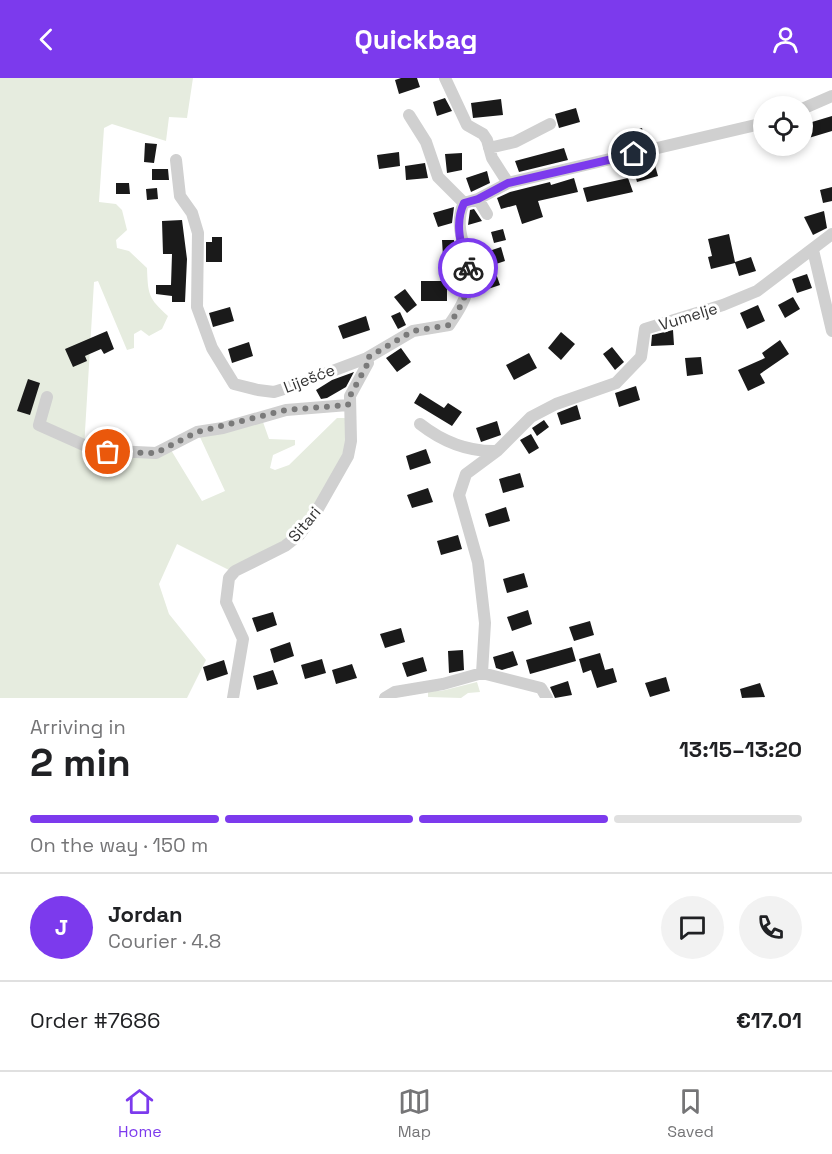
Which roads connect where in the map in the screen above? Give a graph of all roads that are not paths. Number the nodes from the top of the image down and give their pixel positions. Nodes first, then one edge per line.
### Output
1 (445, 78) edge
2 (832, 96) edge
3 (813, 104) edge
4 (409, 115) dead end
5 (550, 124) dead end
6 (753, 126) edge
7 (489, 148) junction
8 (176, 160) dead end
9 (508, 183) junction
10 (478, 199) junction
11 (464, 203) junction
12 (487, 214) dead end
13 (832, 234) edge
14 (813, 250) junction
15 (832, 331) edge
16 (367, 358) junction
17 (47, 397) dead end
18 (348, 405) junction
19 (420, 424) dead end
20 (497, 452) junction
21 (482, 673) junction
22 (233, 698) edge
23 (385, 698) edge
24 (547, 698) edge

1 - 7 street
2 - 3 street
4 - 11 street
5 - 7 street
6 - 9 street
7 - 9 street
8 - 16 street, Liješće
9 - 10 street
10 - 11 street
10 - 12 street
11 - 16 street, Liješće
13 - 14 street
14 - 15 street
14 - 20 street, Vumelje
16 - 18 street, Sitari
17 - 18 street
18 - 22 street, Sitari
19 - 20 street
20 - 21 street, Vumelje
21 - 23 street
21 - 24 street

